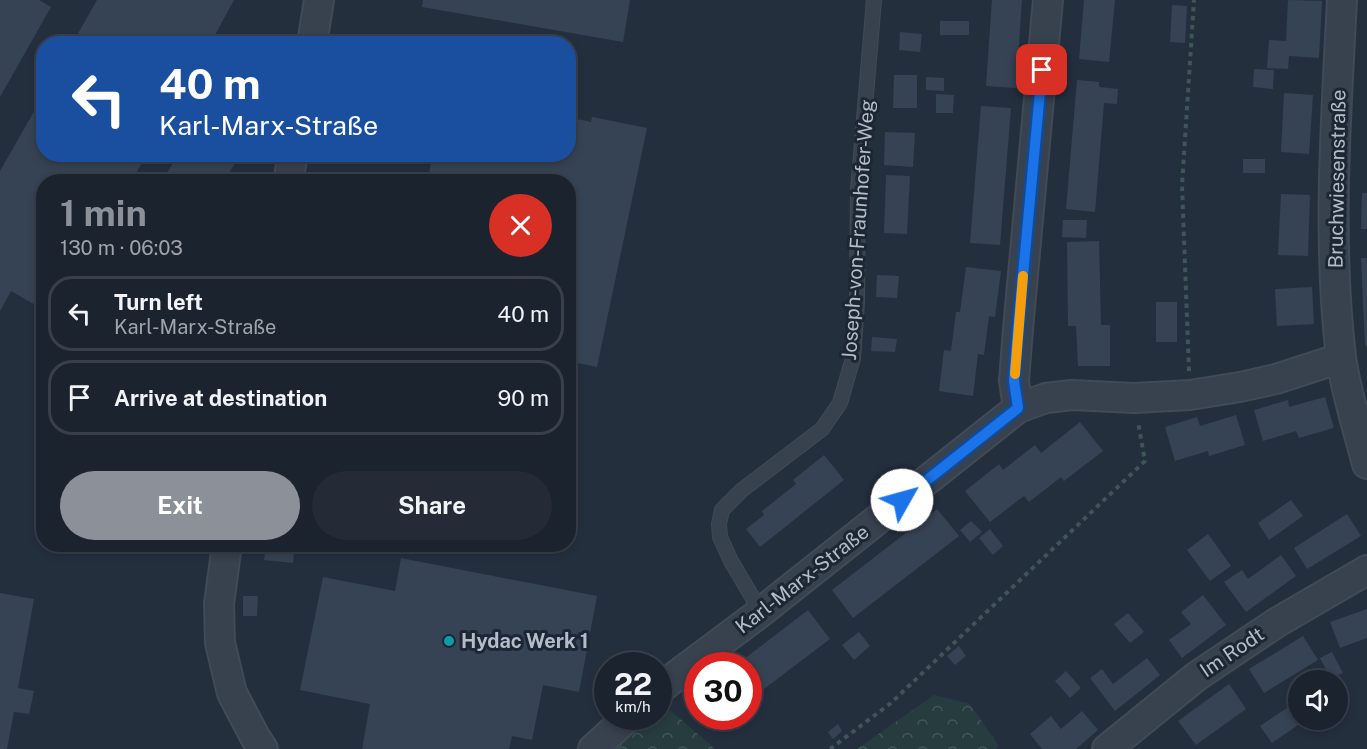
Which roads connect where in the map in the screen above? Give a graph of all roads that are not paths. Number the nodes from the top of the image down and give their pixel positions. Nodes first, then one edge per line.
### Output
1 (319, 0) edge
2 (874, 0) edge
3 (1048, 0) edge
4 (1342, 0) edge
5 (313, 36) edge
6 (1351, 371) edge
7 (1018, 408) junction
8 (1367, 464) edge
9 (226, 552) edge
10 (1367, 570) edge
11 (761, 612) junction
12 (672, 679) edge
13 (613, 730) edge
14 (263, 749) edge
15 (592, 749) edge
16 (1107, 749) edge

1 - 5 street
2 - 11 lane, Joseph-von-Fraunhofer-Weg
3 - 7 street
4 - 6 street, Bruchwiesenstraße
6 - 7 street
6 - 8 street, Bruchwiesenstraße
7 - 11 street, Karl-Marx-Straße
9 - 14 street
10 - 16 street, Im Rodt
11 - 12 street, Karl-Marx-Straße
13 - 15 street

